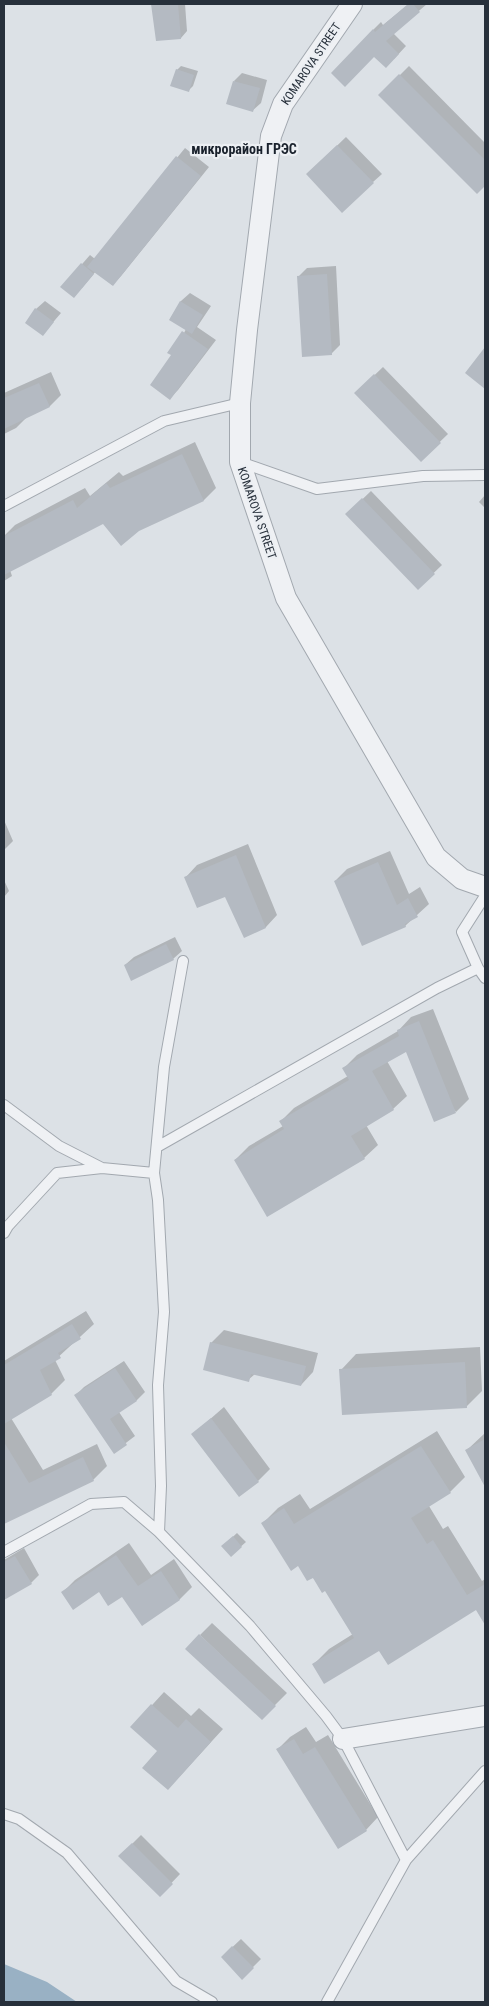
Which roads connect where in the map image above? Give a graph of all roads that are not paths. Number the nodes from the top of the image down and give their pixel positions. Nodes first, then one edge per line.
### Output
1 (352, 4) edge
2 (240, 403) junction
3 (240, 462) junction
4 (485, 475) edge
5 (4, 506) edge
6 (485, 886) edge
7 (485, 896) edge
8 (183, 961) dead end
9 (478, 968) junction
10 (485, 978) edge
11 (4, 1105) edge
12 (157, 1147) junction
13 (102, 1168) junction
14 (154, 1173) junction
15 (4, 1233) edge
16 (159, 1532) junction
17 (4, 1552) edge
18 (485, 1716) edge
19 (343, 1739) junction
20 (485, 1771) edge
21 (4, 1814) edge
22 (406, 1860) junction
23 (212, 2002) edge
24 (327, 2002) edge

1 - 2 street, KOMAROVA STREET
2 - 3 street, KOMAROVA STREET
2 - 5 lane
3 - 4 lane
3 - 6 street, KOMAROVA STREET
7 - 9 lane
8 - 12 lane
9 - 10 lane
9 - 12 lane
11 - 13 lane
12 - 14 lane
13 - 14 lane
13 - 15 lane
14 - 16 lane
16 - 17 lane
16 - 19 lane
18 - 19 street
19 - 22 lane
20 - 22 lane
21 - 23 lane
22 - 24 lane

